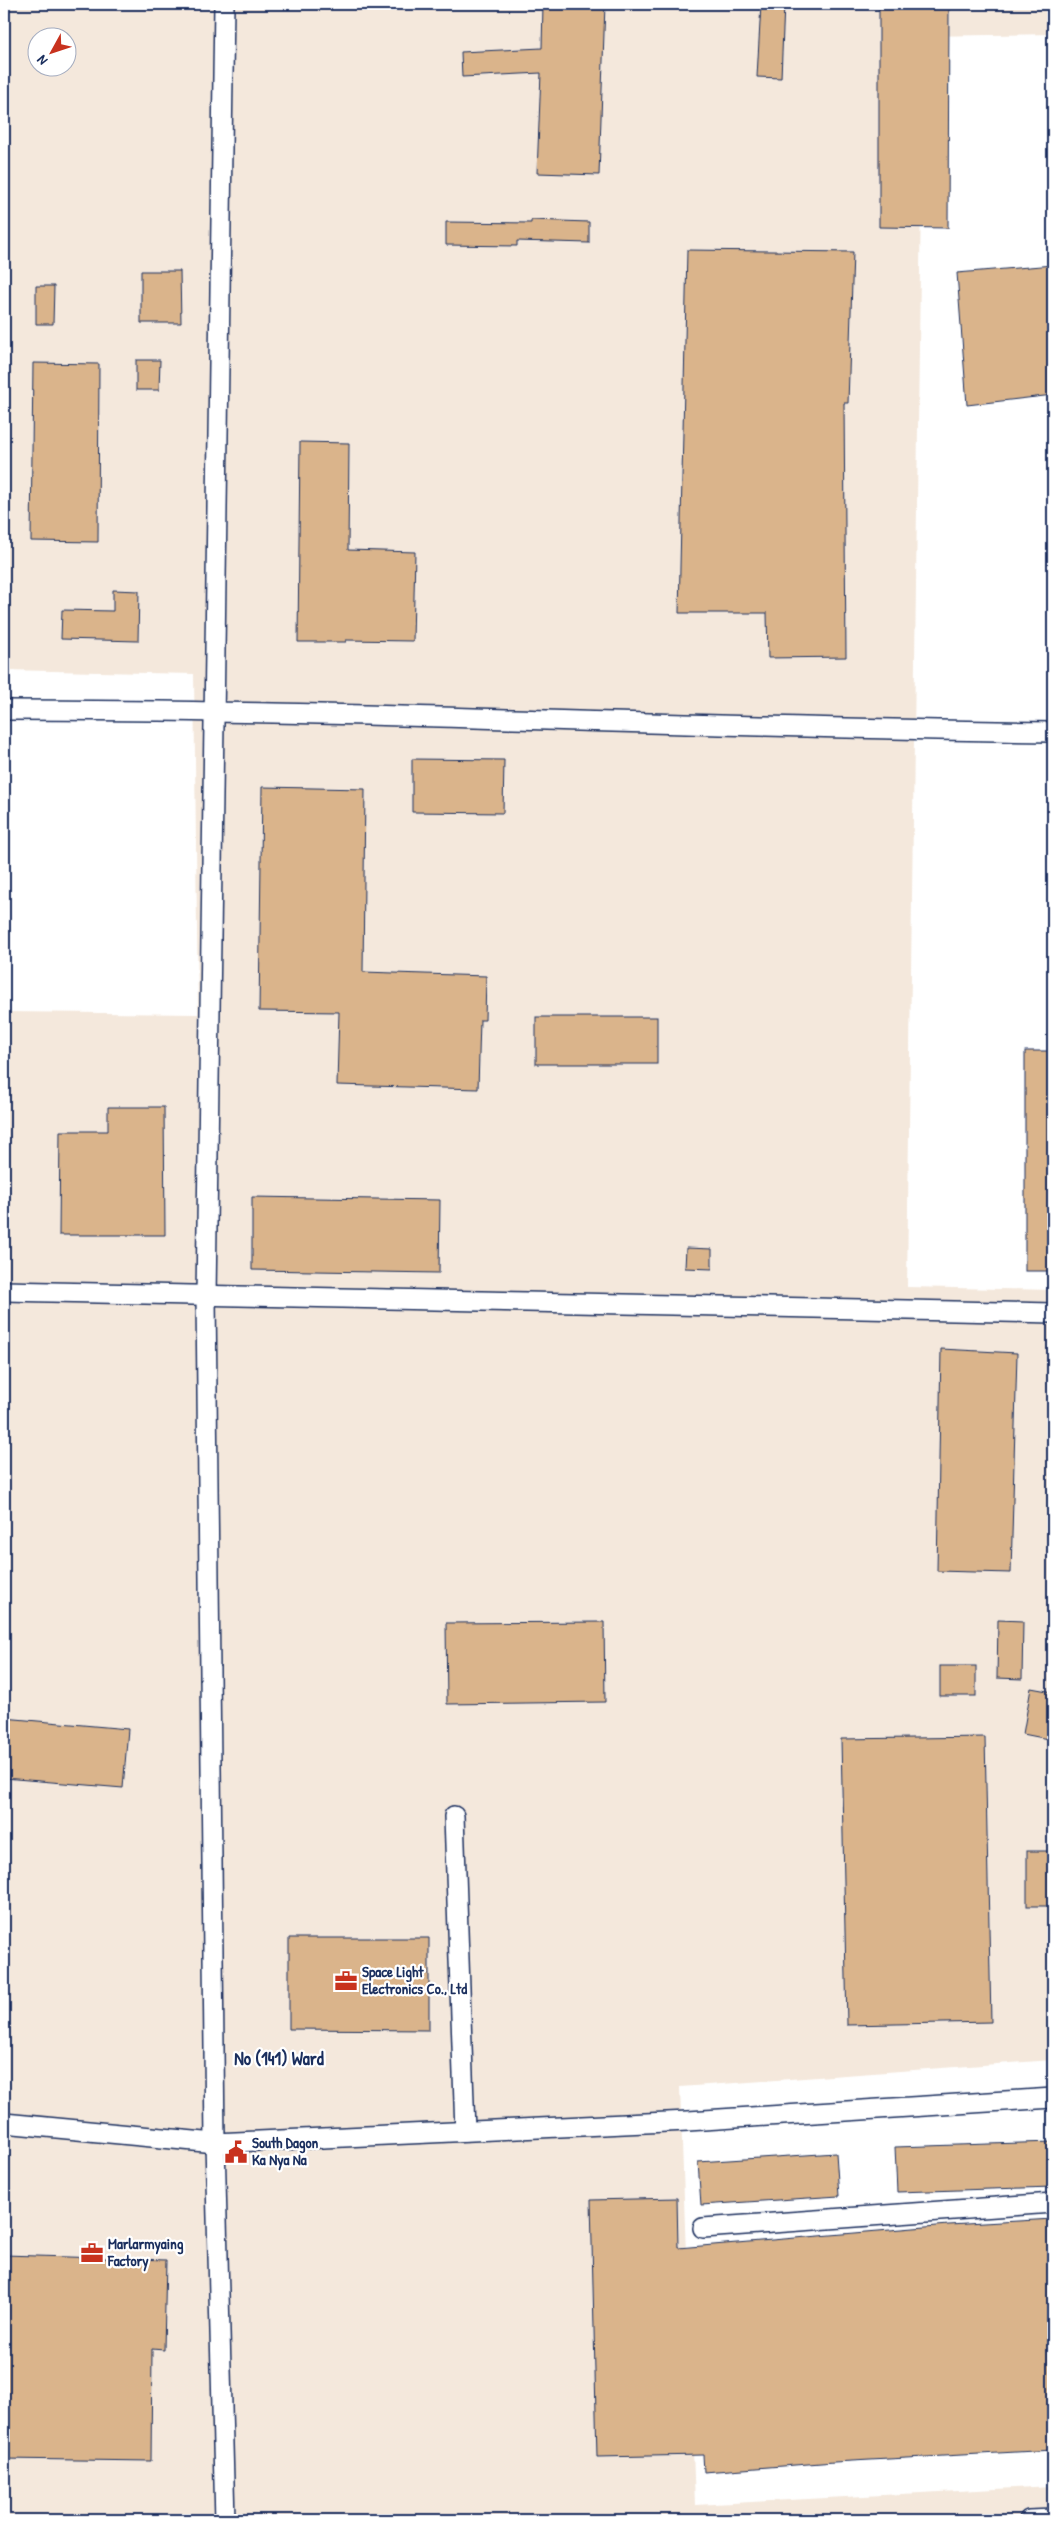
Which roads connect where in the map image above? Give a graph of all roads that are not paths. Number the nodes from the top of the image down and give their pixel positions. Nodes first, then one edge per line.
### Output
1 (224, 4) edge
2 (4, 710) edge
3 (214, 710) junction
4 (1053, 732) edge
5 (4, 1291) edge
6 (206, 1297) junction
7 (1053, 1313) edge
8 (454, 1816) dead end
9 (1053, 2098) edge
10 (4, 2123) edge
11 (465, 2131) junction
12 (215, 2143) junction
13 (1053, 2203) edge
14 (703, 2228) dead end
15 (225, 2520) edge
16 (1029, 2520) edge
17 (1053, 2520) edge

1 - 3 street
2 - 3 street
3 - 4 street
3 - 6 street
5 - 6 street
6 - 7 street
6 - 12 street
8 - 11 street
9 - 11 street
10 - 12 street
11 - 12 street
12 - 15 street
13 - 14 street
16 - 17 street

